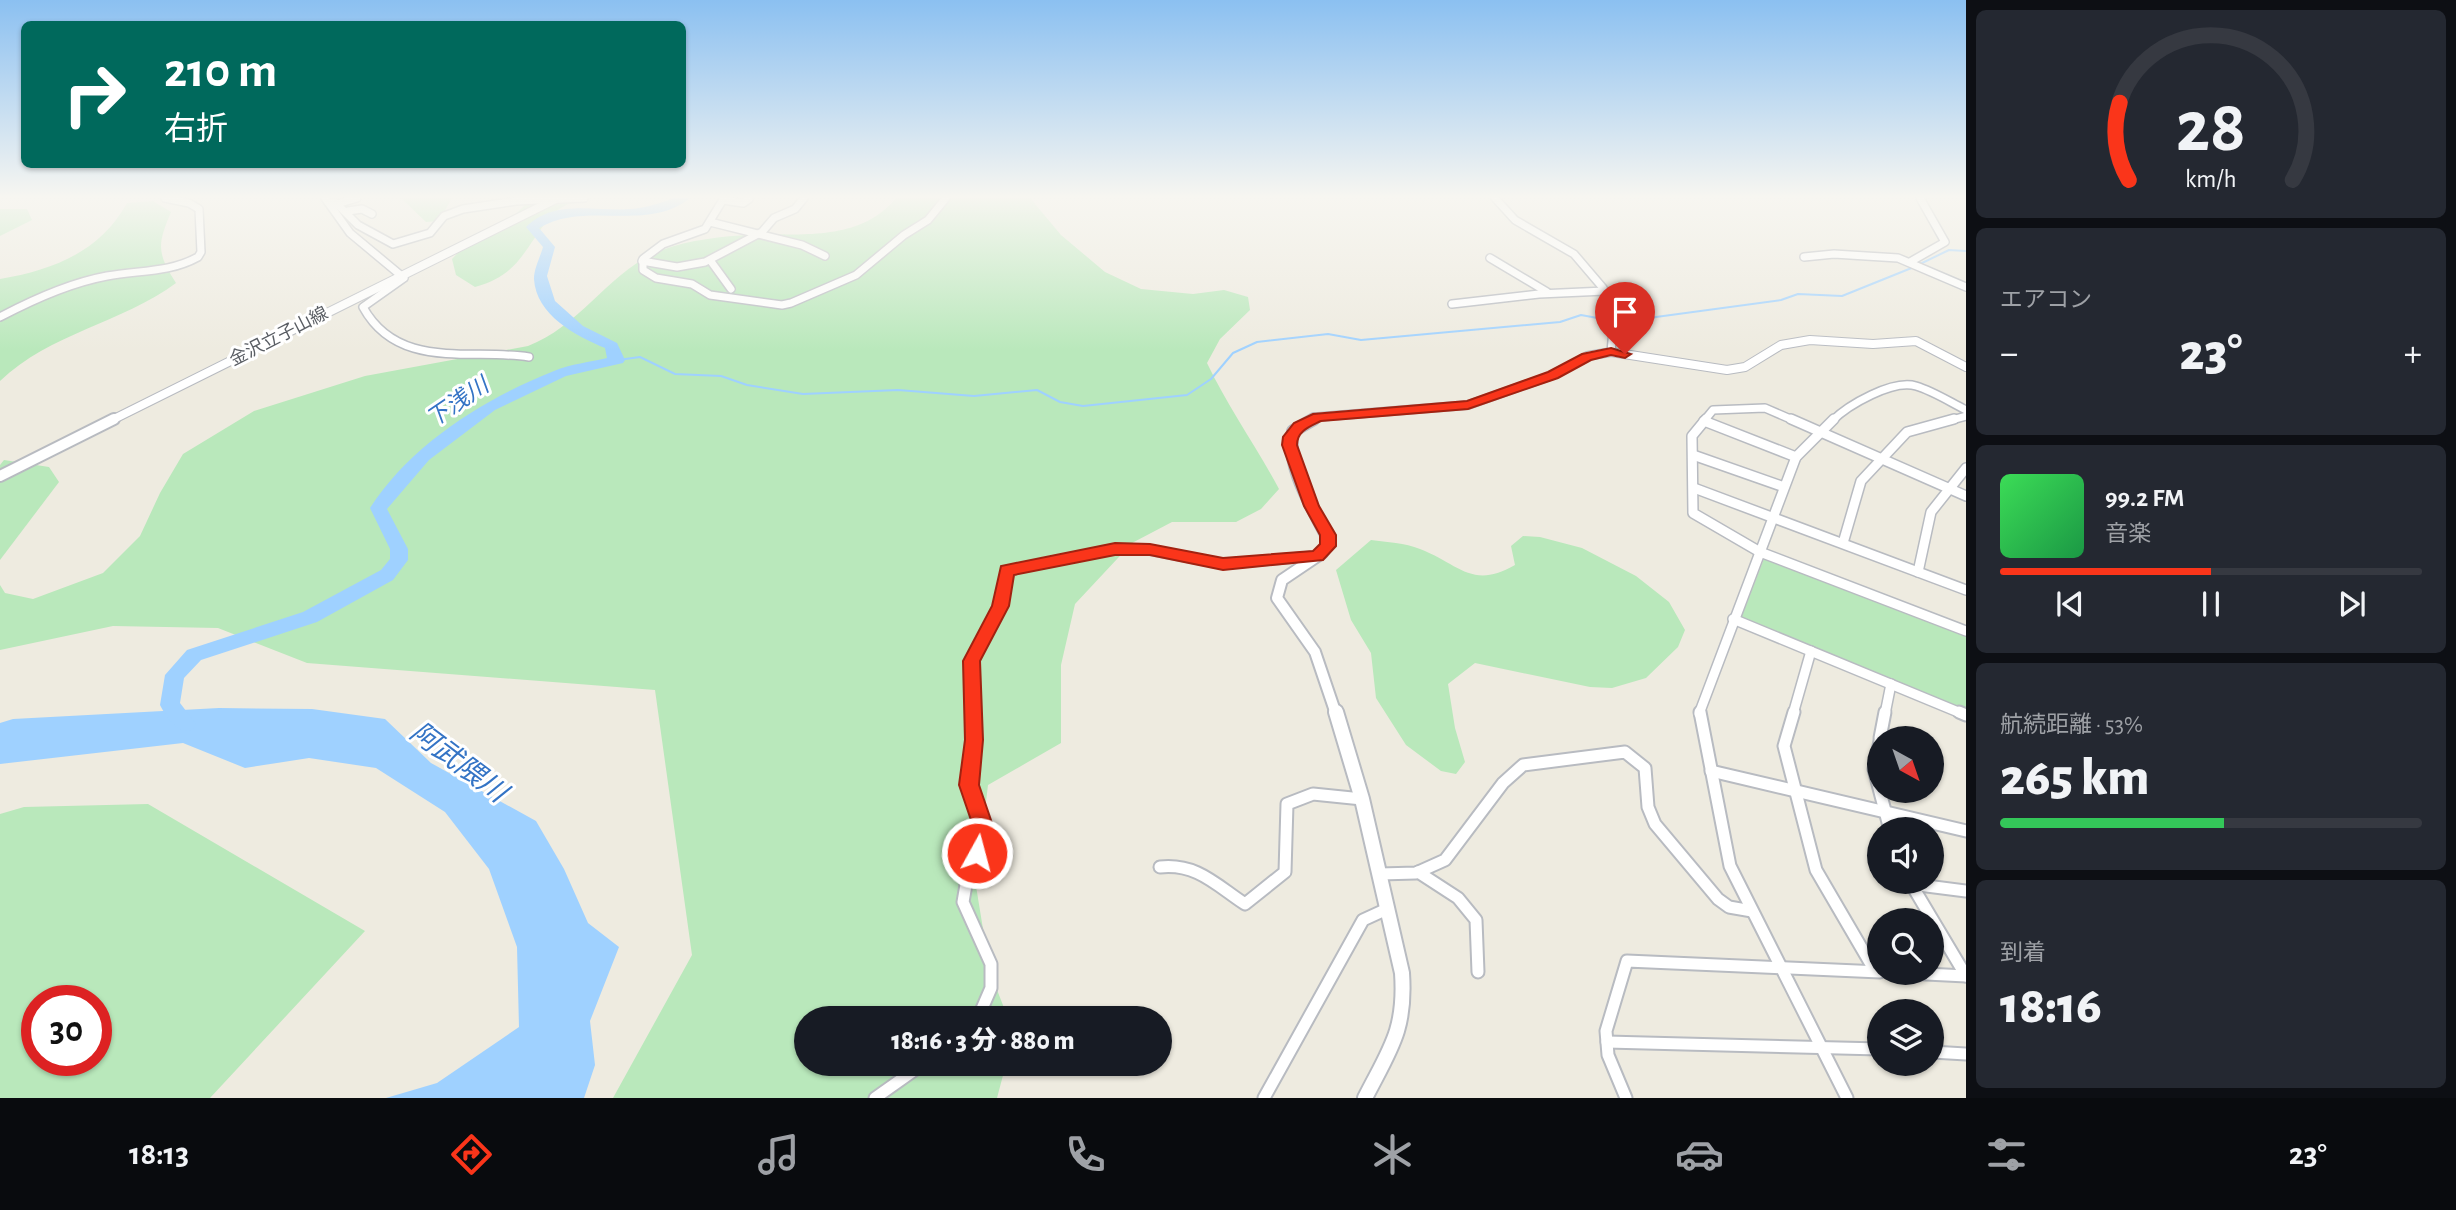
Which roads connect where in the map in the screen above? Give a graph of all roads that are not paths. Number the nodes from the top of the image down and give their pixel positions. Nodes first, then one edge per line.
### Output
1 (200, 249) edge
2 (370, 249) edge
3 (453, 249) edge
4 (657, 249) edge
5 (730, 249) edge
6 (811, 249) edge
7 (887, 249) edge
8 (1566, 249) edge
9 (1932, 249) edge
10 (825, 256) dead end
11 (1804, 257) dead end
12 (1490, 258) dead end
13 (710, 260) junction
14 (642, 261) junction
15 (1910, 262) junction
16 (401, 275) junction
17 (1966, 287) edge
18 (731, 289) dead end
19 (1605, 291) junction
20 (1548, 293) junction
21 (1452, 304) dead end
22 (0, 317) edge
23 (1611, 352) junction
24 (529, 357) dead end
25 (1966, 367) edge
26 (1966, 410) edge
27 (1966, 416) edge
28 (1704, 421) junction
29 (1819, 432) junction
30 (1693, 454) junction
31 (1796, 457) junction
32 (1881, 460) junction
33 (1966, 468) edge
34 (1, 475) edge
35 (1784, 487) junction
36 (1694, 488) junction
37 (1949, 489) junction
38 (1966, 496) edge
39 (1773, 517) junction
40 (1843, 543) junction
41 (1760, 552) junction
42 (1317, 556) junction
43 (1918, 572) junction
44 (1966, 590) edge
45 (1733, 619) junction
46 (1966, 631) edge
47 (1811, 651) junction
48 (1891, 684) junction
49 (1966, 715) edge
50 (1883, 726) edge
51 (1711, 771) junction
52 (1797, 792) junction
53 (1362, 799) junction
54 (1881, 803) edge
55 (1883, 812) junction
56 (1885, 817) edge
57 (1966, 831) edge
58 (1160, 867) dead end
59 (1419, 872) junction
60 (1380, 874) junction
61 (1944, 888) edge
62 (1966, 891) edge
63 (1918, 894) edge
64 (1387, 909) junction
65 (1752, 911) junction
66 (1867, 955) edge
67 (1782, 967) junction
68 (1867, 971) edge
69 (1478, 972) dead end
70 (1944, 975) edge
71 (1966, 976) edge
72 (983, 1006) edge
73 (1607, 1042) junction
74 (1821, 1046) junction
75 (1867, 1048) edge
76 (1944, 1053) edge
77 (1966, 1054) edge
78 (906, 1076) edge
79 (875, 1098) edge
80 (1264, 1098) edge
81 (1365, 1098) edge
82 (1626, 1098) edge
83 (1847, 1098) edge

1 - 22 street
2 - 16 street
3 - 16 street, 金沢立子山線
4 - 14 street
5 - 13 street
6 - 10 street
7 - 14 street
8 - 19 street
9 - 15 street
11 - 15 street
12 - 20 street
13 - 14 street
13 - 18 street
15 - 17 street
16 - 24 street
16 - 34 street, 金沢立子山線
19 - 20 street
19 - 23 street
20 - 21 street
23 - 25 street
23 - 42 street
26 - 29 street
27 - 32 street
28 - 29 street
28 - 30 street
28 - 31 street
29 - 31 street
29 - 32 street
30 - 35 street
30 - 36 street
31 - 35 street
32 - 37 street
32 - 40 street
33 - 37 street
35 - 39 street
36 - 39 street
36 - 41 street
37 - 38 street
37 - 43 street
39 - 40 street
39 - 41 street
40 - 43 street
41 - 45 street
41 - 46 street
42 - 53 street
42 - 72 street
43 - 44 street
45 - 47 street
45 - 51 street
47 - 48 street
47 - 52 street
48 - 49 street
48 - 50 street
51 - 52 street
51 - 65 street
52 - 55 street
52 - 66 street
53 - 58 street
53 - 60 street
54 - 55 street
55 - 56 street
55 - 57 street
59 - 60 street
59 - 65 street
59 - 69 street
60 - 64 street
61 - 62 street
63 - 71 street
64 - 80 street
64 - 81 street
65 - 67 street
67 - 68 street
67 - 73 street
67 - 74 street
70 - 71 street
73 - 74 street
73 - 82 street
74 - 75 street
74 - 83 street
76 - 77 street
78 - 79 street

